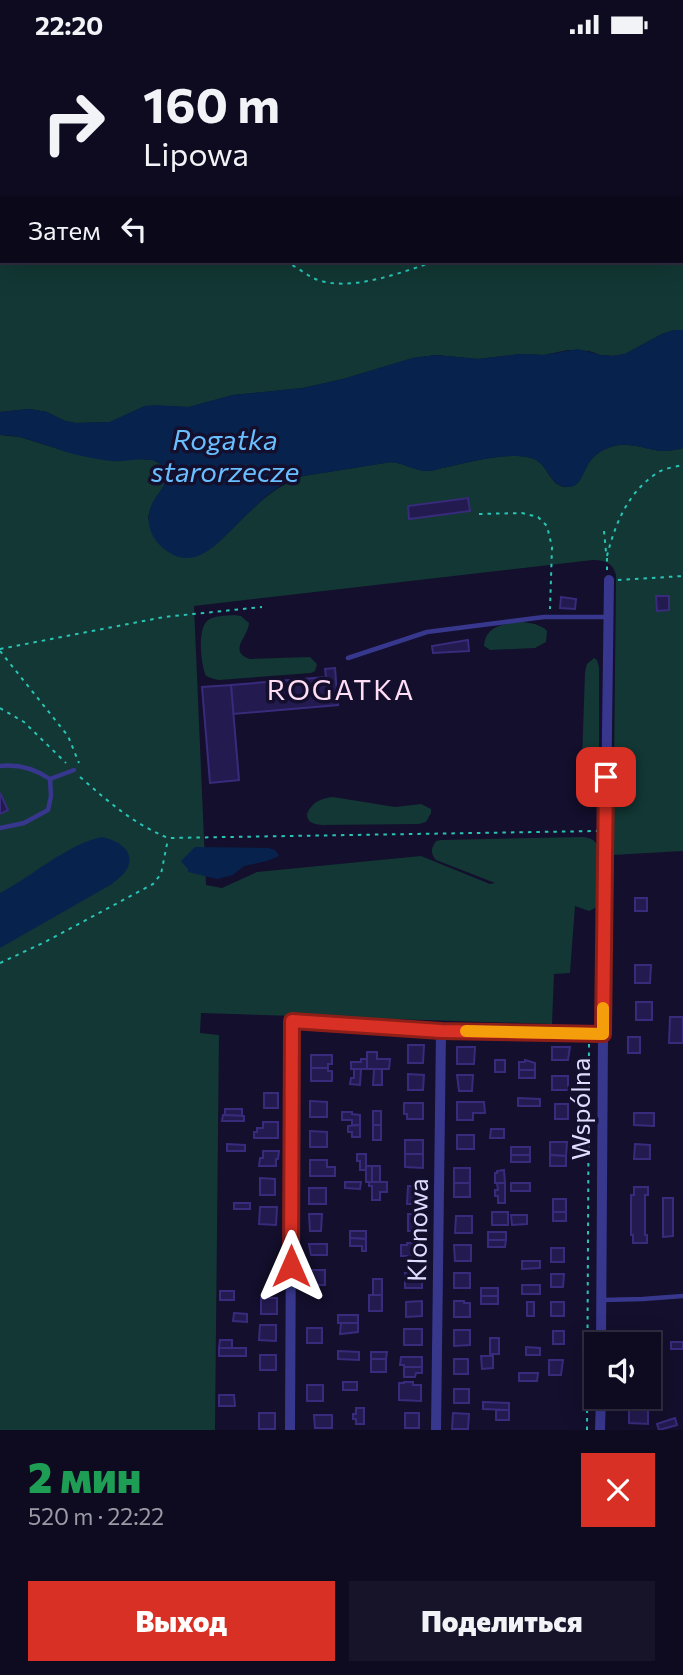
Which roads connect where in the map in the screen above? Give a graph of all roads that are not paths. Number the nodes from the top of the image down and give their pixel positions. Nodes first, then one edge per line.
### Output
1 (609, 580) road end
2 (608, 617) junction
3 (348, 658) dead end
4 (0, 766) edge
5 (77, 769) road end
6 (50, 779) junction
7 (0, 828) edge
8 (441, 1031) junction
9 (603, 1034) junction
10 (683, 1296) edge
11 (601, 1300) junction
12 (601, 1332) edge
13 (601, 1409) edge
14 (290, 1430) edge
15 (436, 1430) edge
16 (600, 1430) edge

1 - 2 street, Wspólna
2 - 3 lane
2 - 9 street, Wspólna
4 - 6 lane
5 - 6 lane
6 - 7 lane
8 - 9 street
8 - 14 street
8 - 15 street, Klonowa
9 - 11 street, Wspólna
10 - 11 lane
11 - 12 street, Wspólna
13 - 16 street

